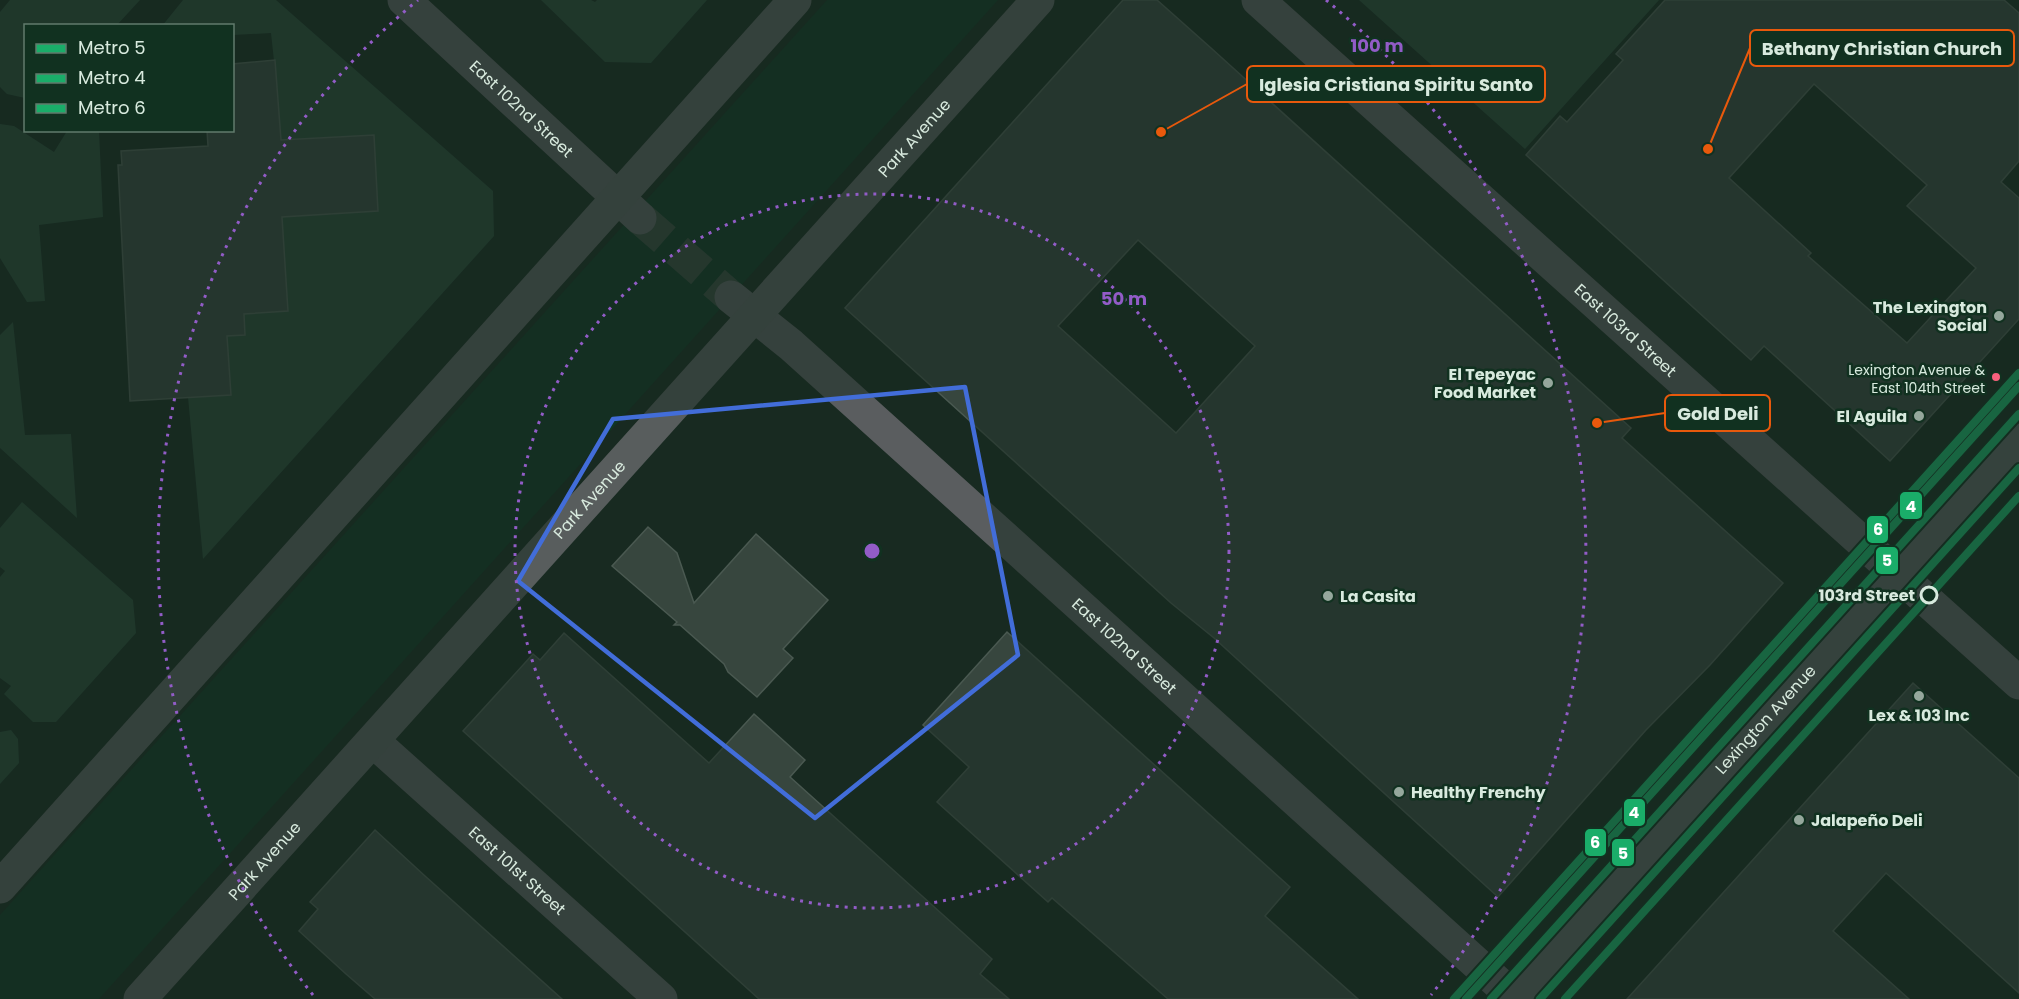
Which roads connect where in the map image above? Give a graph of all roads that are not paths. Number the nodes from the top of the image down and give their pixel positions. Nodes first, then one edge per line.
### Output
1 (404, 0) edge
2 (795, 0) edge
3 (1038, 0) edge
4 (1258, 0) edge
5 (617, 195) junction
6 (640, 218) tunnel mouth
7 (742, 306) junction
8 (2019, 440) edge
9 (1899, 575) junction
10 (2019, 683) edge
11 (373, 741) junction
12 (0, 887) edge
13 (1513, 998) edge
14 (140, 999) edge
15 (661, 999) edge

1 - 5 street, East 102nd Street
2 - 5 main road
3 - 7 main road, Park Avenue
4 - 9 street, East 103rd Street
5 - 6 street, East 102nd Street
5 - 12 main road
7 - 11 main road, Park Avenue
7 - 13 street, East 102nd Street
8 - 9 main road, Lexington Avenue
9 - 10 street, East 103rd Street
9 - 13 main road, Lexington Avenue
11 - 14 main road, Park Avenue
11 - 15 street, East 101st Street

